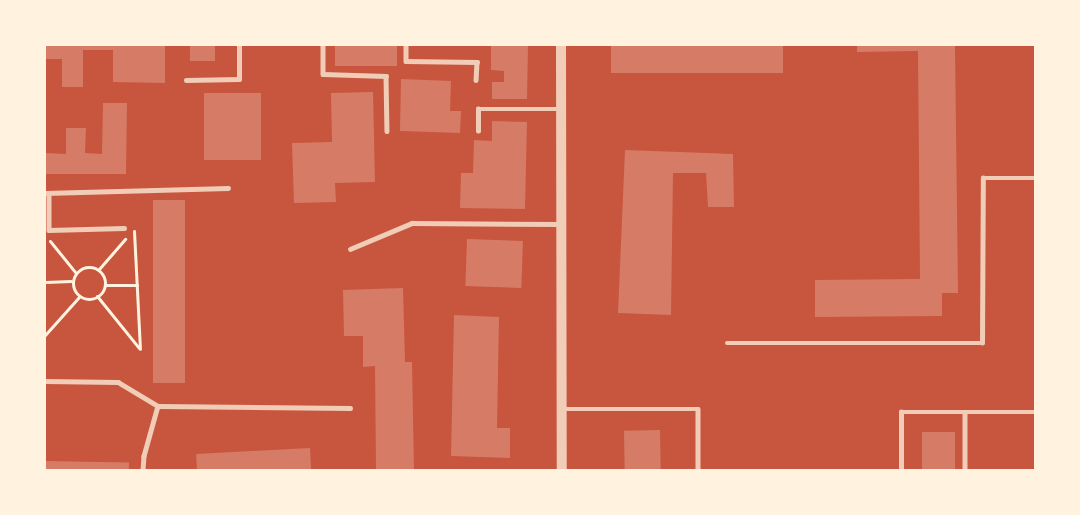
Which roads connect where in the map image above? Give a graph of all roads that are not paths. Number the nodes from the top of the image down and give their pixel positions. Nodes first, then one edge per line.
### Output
1 (239, 45) edge
2 (324, 45) edge
3 (406, 45) edge
4 (561, 45) edge
5 (186, 80) dead end
6 (476, 80) dead end
7 (561, 109) junction
8 (387, 131) dead end
9 (478, 131) dead end
10 (1035, 178) edge
11 (228, 188) dead end
12 (47, 193) edge
13 (561, 224) junction
14 (124, 228) dead end
15 (350, 249) dead end
16 (727, 343) dead end
17 (45, 381) edge
18 (158, 406) junction
19 (350, 408) dead end
20 (562, 409) junction
21 (1035, 411) edge
22 (965, 412) junction
23 (143, 470) edge
24 (562, 470) edge
25 (699, 470) edge
26 (901, 470) edge
27 (965, 470) edge

1 - 5 lane
2 - 8 lane
3 - 6 lane
4 - 7 street
7 - 9 lane
7 - 13 street
10 - 16 lane
11 - 12 lane
12 - 14 lane
13 - 15 lane
13 - 20 street
17 - 18 lane
18 - 19 lane
18 - 23 lane
20 - 24 street
20 - 25 lane
21 - 22 lane
22 - 26 lane
22 - 27 lane

